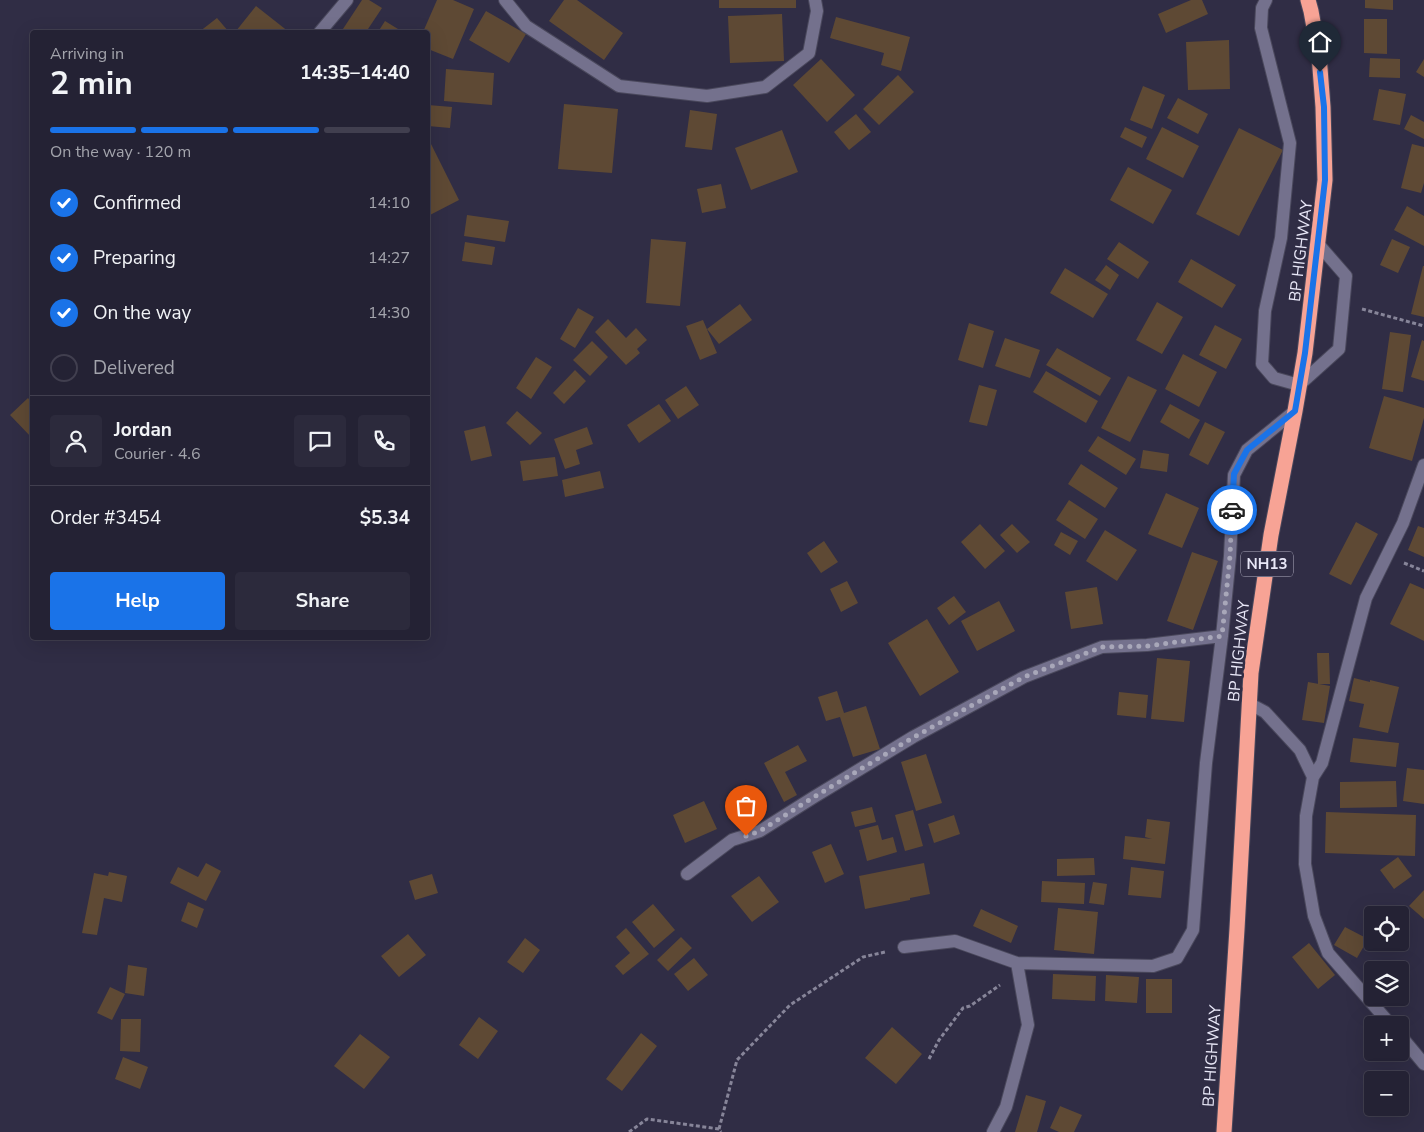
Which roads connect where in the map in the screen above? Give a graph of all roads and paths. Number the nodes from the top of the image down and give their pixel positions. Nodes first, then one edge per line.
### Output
1 (347, 0) edge
2 (505, 0) edge
3 (816, 0) edge
4 (1266, 0) edge
5 (1308, 0) edge
6 (322, 30) edge
7 (1318, 245) junction
8 (1343, 303) junction
9 (1424, 326) edge
10 (1299, 385) junction
11 (1295, 411) junction
12 (1424, 465) edge
13 (1222, 636) junction
14 (1250, 704) junction
15 (1313, 777) junction
16 (687, 874) dead end
17 (904, 947) joint
18 (1016, 963) junction
19 (1001, 985) dead end
20 (1384, 1016) edge
21 (1409, 1046) edge
22 (929, 1059) dead end
23 (1424, 1064) edge
24 (720, 1130) edge
25 (629, 1132) edge
26 (993, 1132) edge
27 (1224, 1132) edge

1 - 6 street
2 - 3 street
4 - 10 street
5 - 7 highway, BP HIGHWAY / NH13
7 - 8 street
7 - 10 highway, BP HIGHWAY / NH13
8 - 9 path
8 - 10 street
10 - 11 highway, BP HIGHWAY / NH13
11 - 13 street
11 - 14 highway, BP HIGHWAY / NH13
12 - 15 street
13 - 16 street
13 - 18 street
14 - 15 street
14 - 27 highway, BP HIGHWAY / NH13
15 - 20 street
17 - 18 street
17 - 24 path
18 - 26 street
19 - 22 path
21 - 23 street
24 - 25 path

